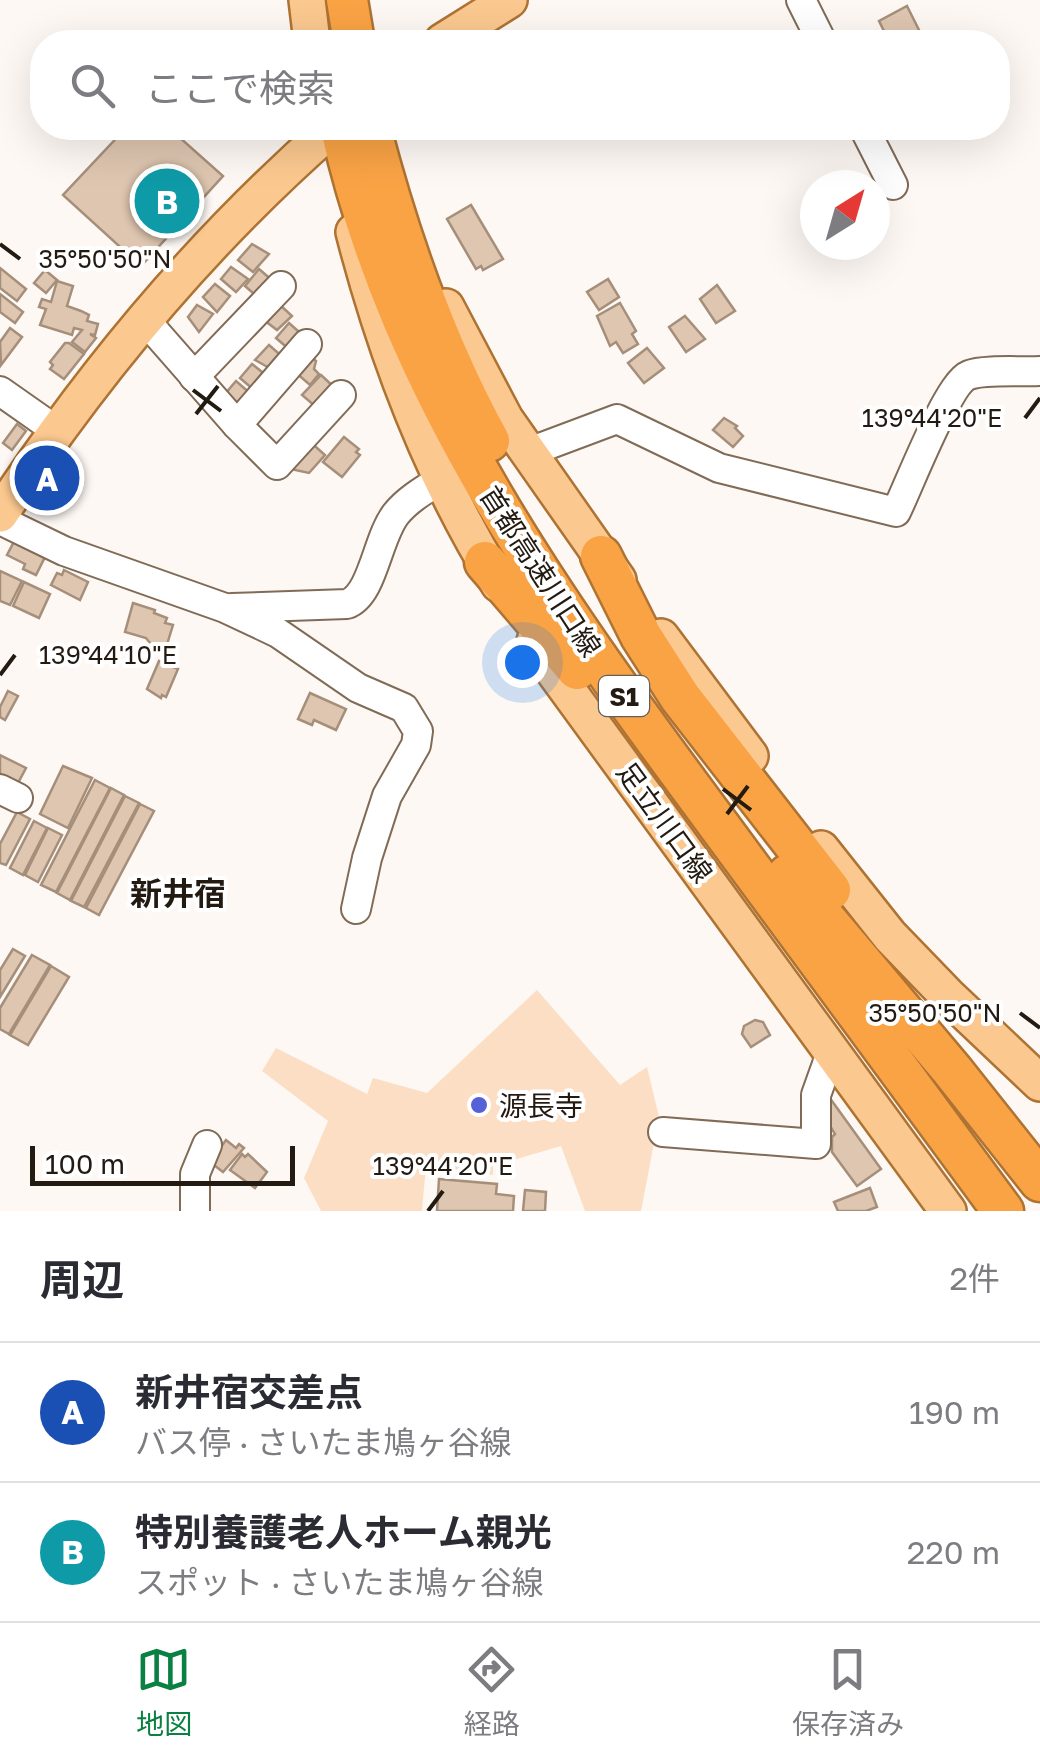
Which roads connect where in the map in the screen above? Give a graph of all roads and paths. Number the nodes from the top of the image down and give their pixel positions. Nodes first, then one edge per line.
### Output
1 (307, 0) edge
2 (508, 0) edge
3 (801, 0) edge
4 (311, 30) edge
5 (461, 30) edge
6 (816, 30) edge
7 (320, 140) edge
8 (334, 140) edge
9 (335, 140) edge
10 (373, 140) edge
11 (387, 140) edge
12 (870, 140) edge
13 (893, 185) dead end
14 (282, 286) dead end
15 (145, 320) junction
16 (307, 344) dead end
17 (1040, 371) edge
18 (194, 377) junction
19 (0, 391) edge
20 (340, 395) dead end
21 (237, 425) junction
22 (57, 430) junction
23 (529, 452) junction
24 (442, 479) junction
25 (0, 517) edge
26 (600, 556) junction
27 (485, 562) junction
28 (224, 608) junction
29 (356, 909) dead end
30 (832, 1053) junction
31 (1040, 1083) edge
32 (663, 1132) dead end
33 (1006, 1135) junction
34 (206, 1145) dead end
35 (1040, 1159) edge
36 (1040, 1182) edge
37 (195, 1211) edge
38 (948, 1211) edge
39 (978, 1211) edge
40 (1003, 1211) edge

1 - 4 main road
2 - 5 main road
3 - 6 street
7 - 15 main road
8 - 24 main road, 足立川口線
9 - 40 highway, 首都高速川口線 / S1
10 - 33 highway, 首都高速川口線 / S1
11 - 23 main road
12 - 13 street
14 - 18 street
15 - 18 street
15 - 22 main road
16 - 21 street
17 - 23 street
18 - 21 street
19 - 22 street
20 - 21 street
22 - 25 main road
23 - 26 main road
24 - 27 main road, 足立川口線
24 - 28 street
25 - 28 street
26 - 31 main road
26 - 33 highway
27 - 30 main road, 足立川口線
27 - 39 highway
28 - 29 street
30 - 32 street
30 - 38 main road, 足立川口線
33 - 35 highway
33 - 36 highway, 首都高速川口線 / S1
34 - 37 street

